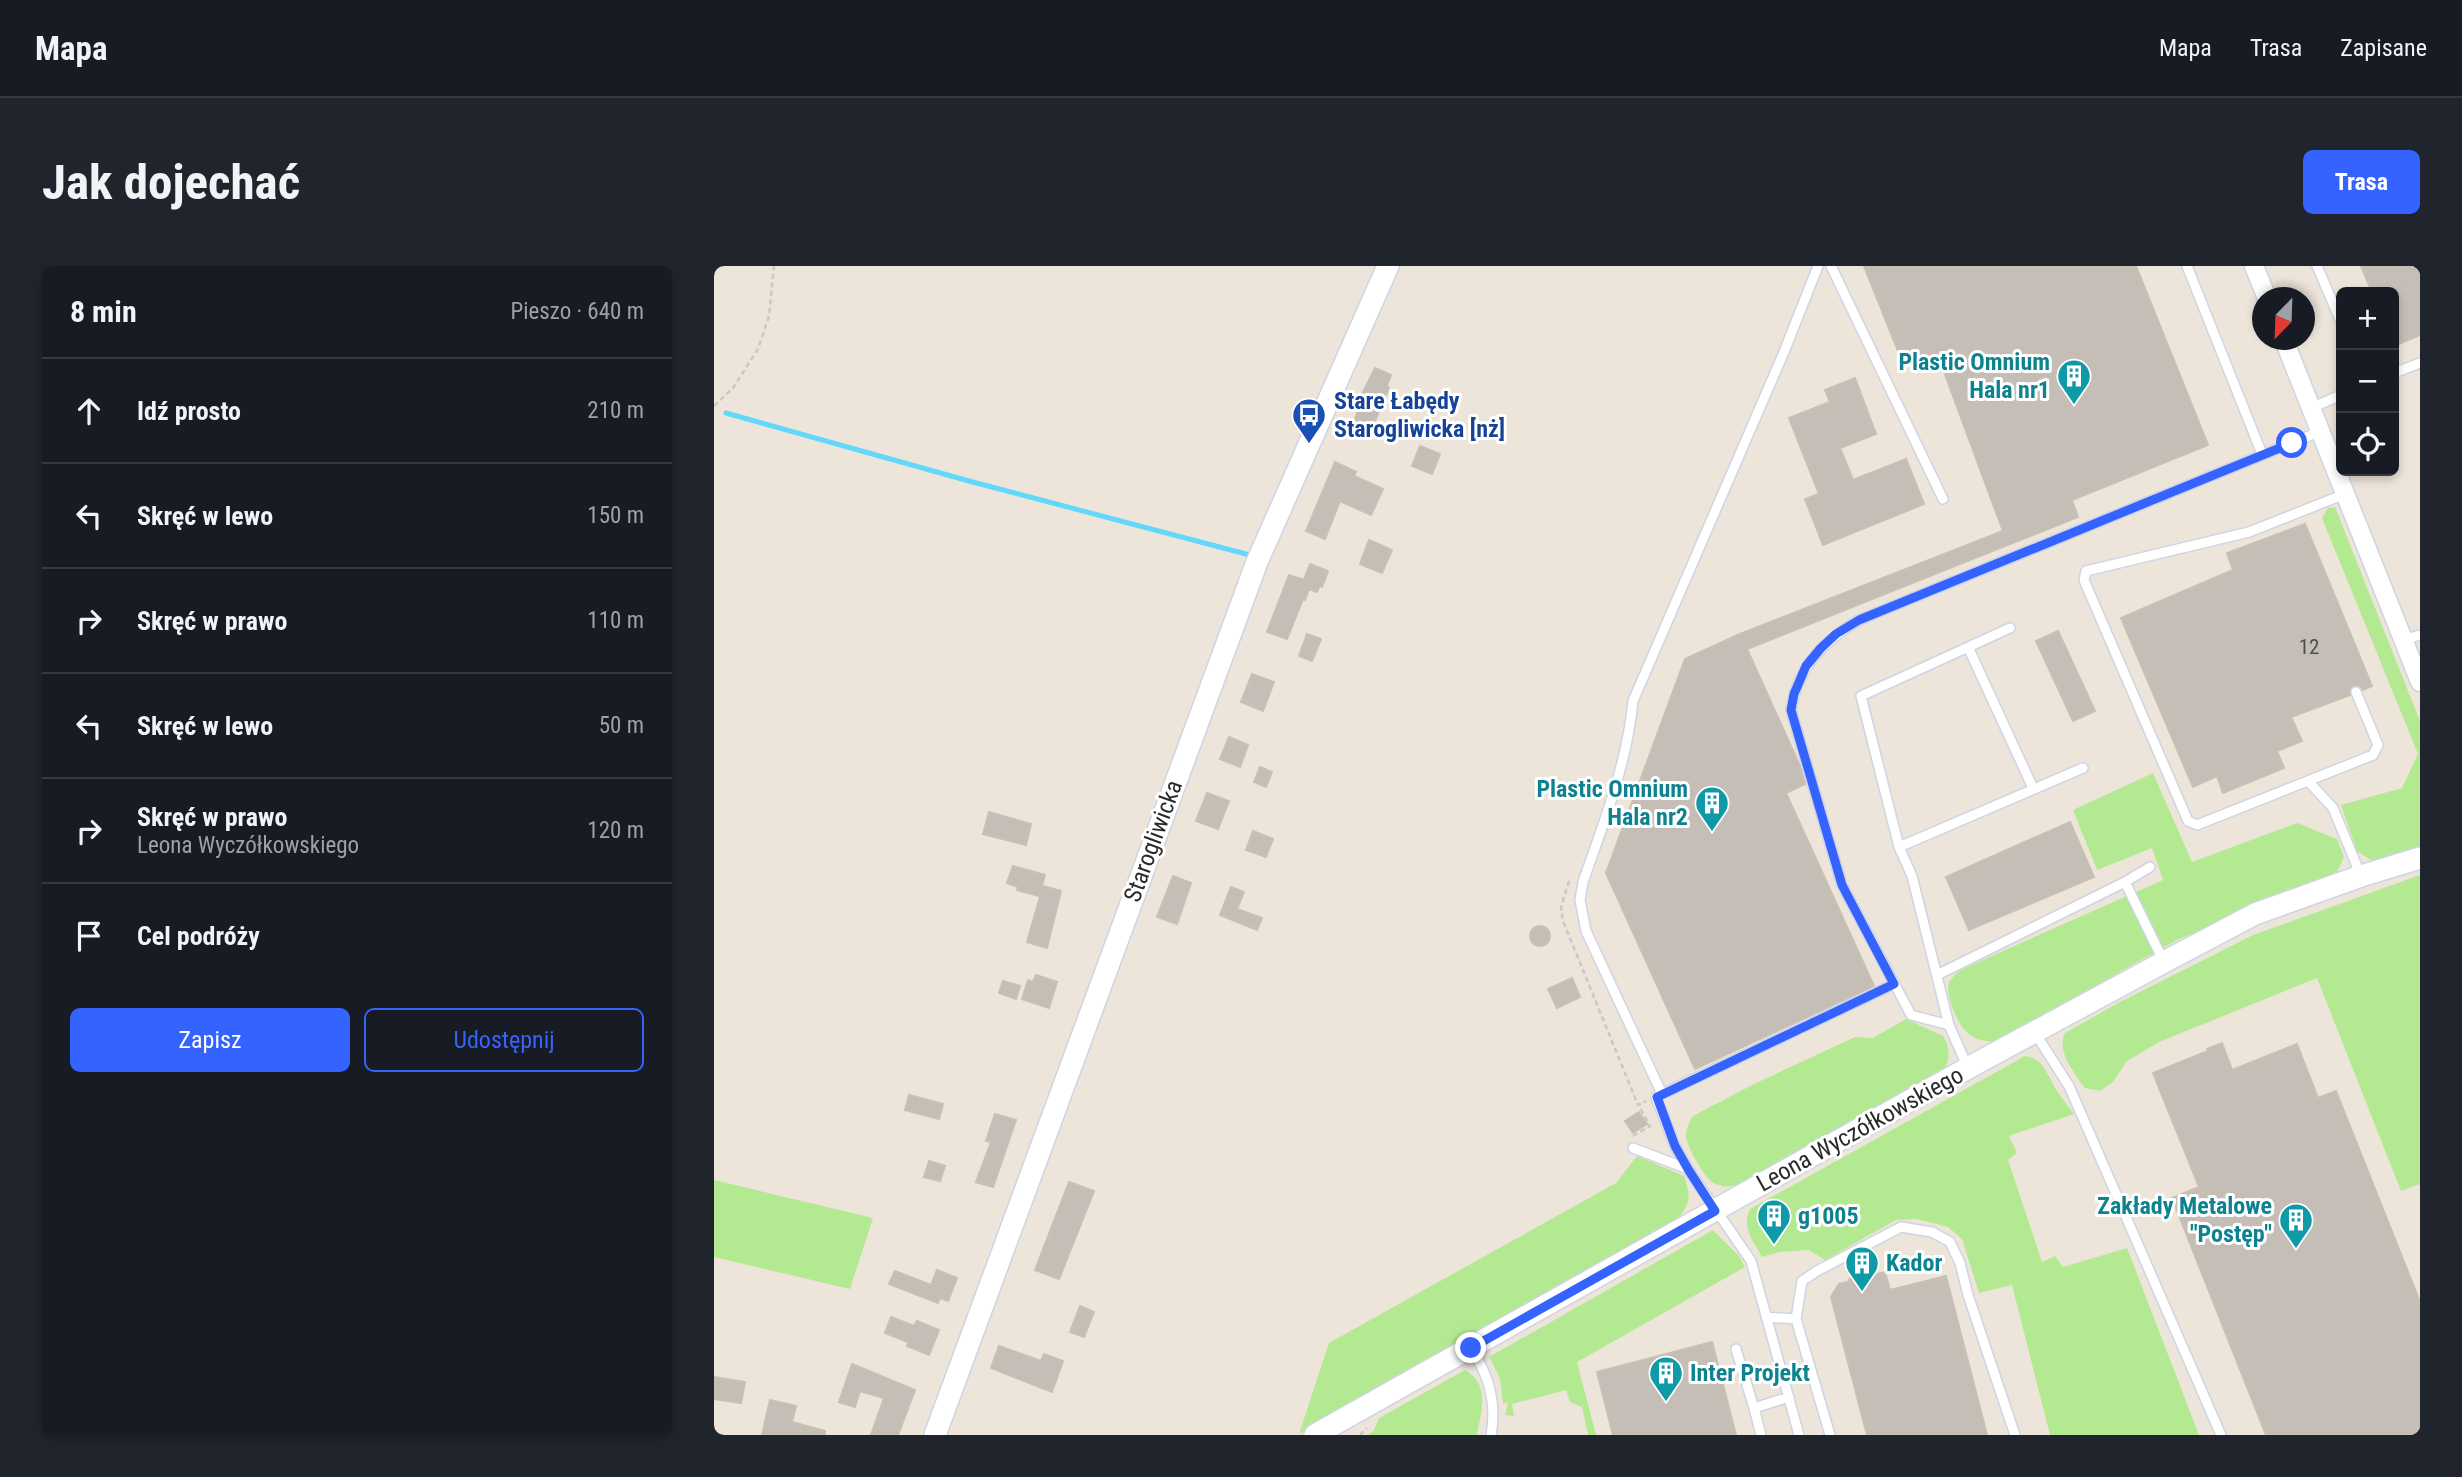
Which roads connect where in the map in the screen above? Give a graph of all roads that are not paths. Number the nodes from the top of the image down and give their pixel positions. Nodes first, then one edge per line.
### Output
1 (1388, 266) edge
2 (1818, 266) edge
3 (1831, 266) edge
4 (2187, 266) edge
5 (2254, 266) edge
6 (2317, 266) edge
7 (2263, 287) edge
8 (2336, 310) edge
9 (2288, 350) edge
10 (2420, 363) edge
11 (2399, 371) edge
12 (2336, 398) edge
13 (2311, 408) junction
14 (2321, 431) junction
15 (2262, 454) junction
16 (2345, 494) junction
17 (1943, 499) dead end
18 (2010, 628) dead end
19 (2412, 637) edge
20 (1968, 647) junction
21 (2420, 682) edge
22 (2356, 692) dead end
23 (2083, 768) dead end
24 (2308, 781) junction
25 (2033, 788) junction
26 (1899, 847) junction
27 (2420, 858) edge
28 (2150, 867) dead end
29 (2361, 876) junction
30 (2124, 882) junction
31 (2164, 961) junction
32 (1937, 975) junction
33 (1894, 984) junction
34 (1949, 1025) junction
35 (2034, 1032) junction
36 (1968, 1068) junction
37 (1662, 1094) junction
38 (1629, 1144) road end
39 (1688, 1169) junction
40 (1715, 1211) junction
41 (1766, 1317) junction
42 (1796, 1319) junction
43 (1471, 1348) junction
44 (1736, 1349) dead end
45 (1789, 1397) junction
46 (1754, 1408) junction
47 (1341, 1429) edge
48 (937, 1430) edge
49 (1315, 1435) edge
50 (1491, 1435) edge
51 (1760, 1435) edge
52 (1799, 1435) edge
53 (1830, 1435) edge
54 (2015, 1435) edge
55 (2221, 1435) edge

1 - 48 street, Starogliwicka
2 - 37 lane
3 - 17 lane
4 - 15 lane
5 - 7 street
6 - 8 lane
9 - 13 street
10 - 11 lane
12 - 13 lane
13 - 14 street
14 - 15 lane
14 - 16 street
15 - 33 lane
16 - 19 street
16 - 24 lane
18 - 20 lane
19 - 21 street
20 - 25 lane
20 - 26 lane
22 - 24 lane
23 - 25 lane
24 - 29 lane
25 - 26 lane
26 - 32 lane
27 - 29 street, Leona Wyczółkowskiego
28 - 30 lane
29 - 31 street, Leona Wyczółkowskiego
30 - 31 lane
30 - 32 lane
31 - 35 street, Leona Wyczółkowskiego
32 - 34 lane
33 - 34 lane
33 - 37 lane
34 - 36 lane
35 - 36 street, Leona Wyczółkowskiego
35 - 55 lane
36 - 40 street, Leona Wyczółkowskiego
37 - 39 lane
38 - 39 lane
39 - 40 lane
40 - 41 lane
40 - 43 street, Leona Wyczółkowskiego
41 - 42 lane
41 - 45 lane
42 - 53 lane
42 - 54 lane
43 - 47 street, Leona Wyczółkowskiego
43 - 50 lane
44 - 46 lane
45 - 46 lane
45 - 52 lane
46 - 51 lane
47 - 49 street, Leona Wyczółkowskiego

